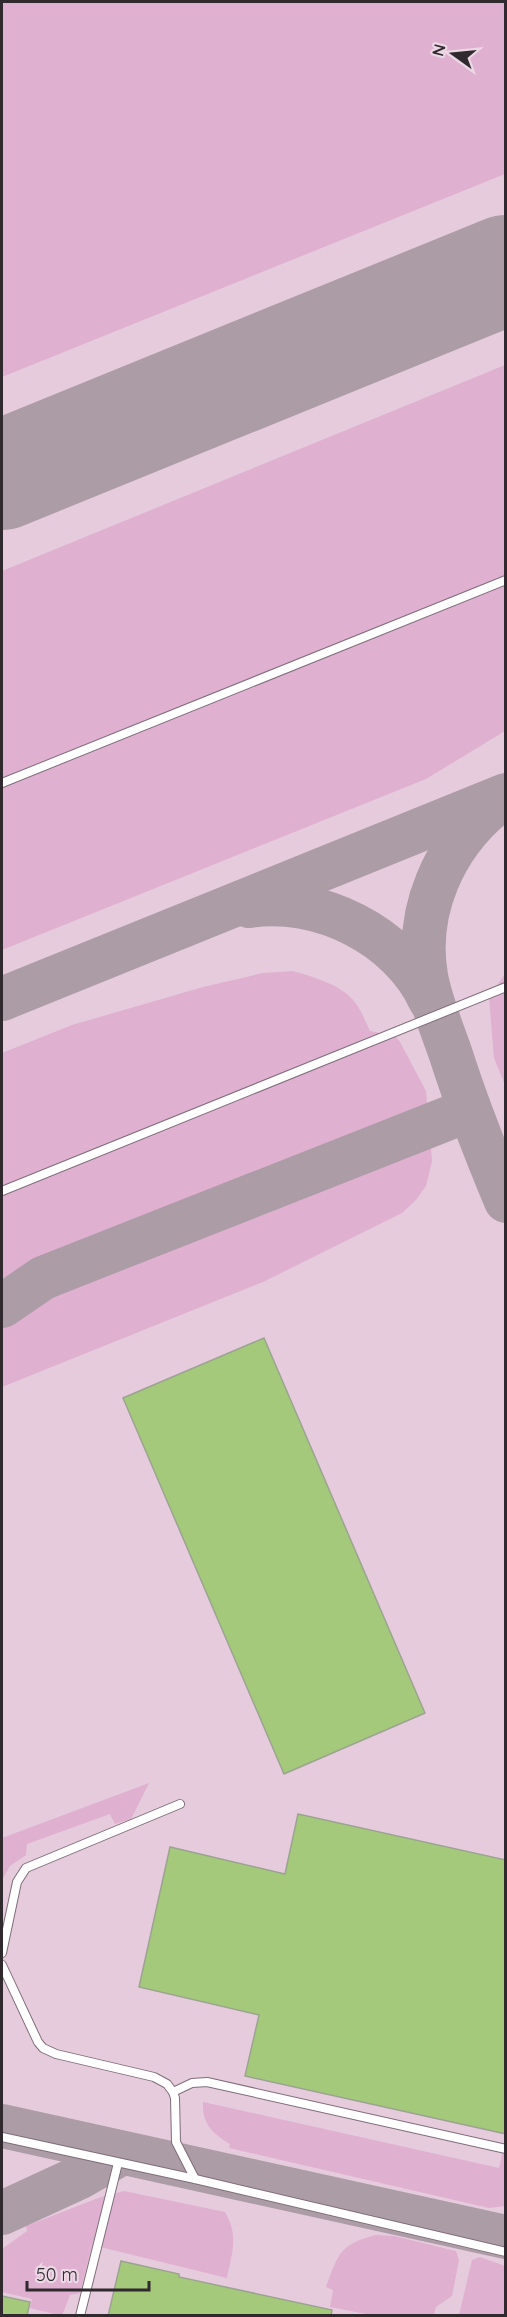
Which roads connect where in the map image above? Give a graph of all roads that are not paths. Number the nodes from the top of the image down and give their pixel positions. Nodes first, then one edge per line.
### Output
1 (506, 580) edge
2 (2, 783) edge
3 (506, 987) edge
4 (2, 1191) edge
5 (180, 1804) dead end
6 (2, 1953) edge
7 (2, 1965) edge
8 (173, 2092) junction
9 (2, 2137) edge
10 (506, 2149) edge
11 (118, 2163) junction
12 (195, 2179) junction
13 (506, 2252) edge
14 (80, 2316) edge

1 - 2 lane
3 - 4 lane
5 - 6 lane
7 - 8 lane
8 - 10 lane
8 - 12 lane
9 - 11 lane
11 - 12 lane
11 - 14 lane
12 - 13 lane

